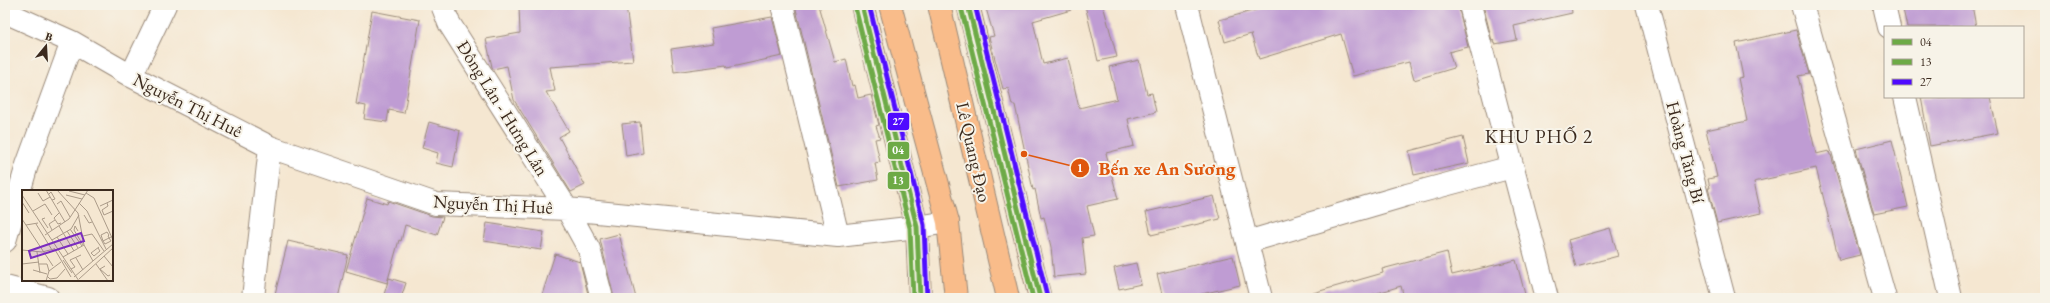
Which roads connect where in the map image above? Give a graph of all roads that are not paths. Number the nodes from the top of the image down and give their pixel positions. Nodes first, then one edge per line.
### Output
1 (165, 5) edge
2 (442, 5) edge
3 (782, 5) edge
4 (862, 5) edge
5 (890, 5) edge
6 (939, 5) edge
7 (968, 5) edge
8 (1187, 5) edge
9 (1470, 5) edge
10 (1647, 5) edge
11 (1802, 5) edge
12 (1884, 5) edge
13 (5, 12) edge
14 (1889, 26) edge
15 (72, 42) junction
16 (130, 76) junction
17 (1905, 98) edge
18 (270, 147) junction
19 (1512, 167) junction
20 (567, 209) junction
21 (948, 222) junction
22 (917, 227) junction
23 (838, 236) junction
24 (5, 241) edge
25 (1247, 242) junction
26 (5, 287) edge
27 (48, 298) edge
28 (253, 298) edge
29 (602, 298) edge
30 (920, 298) edge
31 (956, 298) edge
32 (1008, 298) edge
33 (1040, 298) edge
34 (1261, 298) edge
35 (1547, 298) edge
36 (1724, 298) edge
37 (1885, 298) edge
38 (1951, 298) edge

1 - 16 street
2 - 20 street, Đông Lân - Hưng Lân
3 - 23 street
4 - 22 highway
5 - 21 highway
6 - 32 highway, Lê Quang Đạo
7 - 33 highway, Lê Quang Đạo
8 - 25 street
9 - 19 street
10 - 36 street, Hoàng Tăng Bí
11 - 37 street
12 - 14 street
13 - 15 street, Nguyễn Thị Huê
15 - 16 street, Nguyễn Thị Huê
15 - 24 street
16 - 18 street, Nguyễn Thị Huê
17 - 38 street
18 - 20 street, Nguyễn Thị Huê
18 - 28 street
19 - 25 street
19 - 35 street
20 - 23 street, Nguyễn Thị Huê
20 - 29 street, Đông Lân - Hưng Lân
21 - 22 street, Nguyễn Thị Huê
21 - 31 highway
22 - 23 street, Nguyễn Thị Huê
22 - 30 highway
25 - 34 street
26 - 27 street

